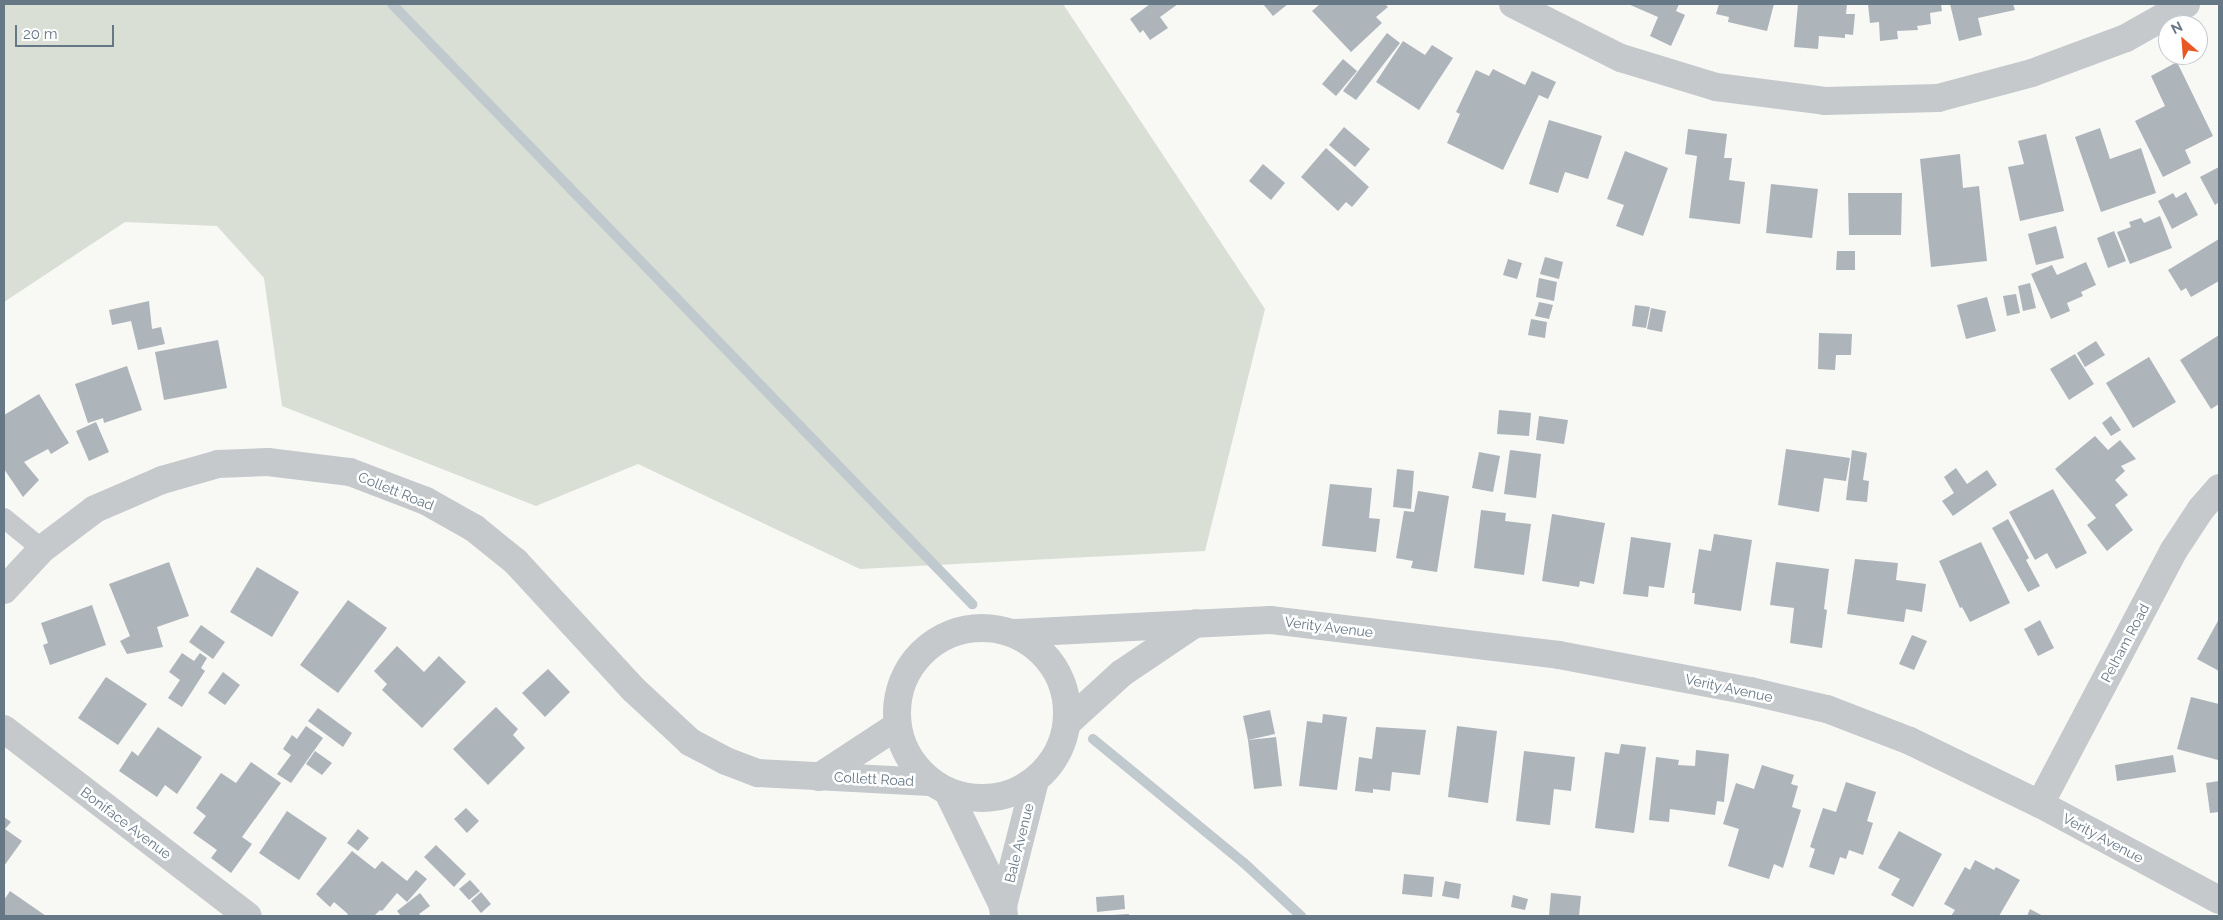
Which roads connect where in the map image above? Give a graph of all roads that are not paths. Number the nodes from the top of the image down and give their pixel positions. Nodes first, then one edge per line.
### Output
1 (1514, 4) edge
2 (2186, 4) edge
3 (2219, 488) edge
4 (4, 518) edge
5 (42, 549) junction
6 (4, 590) edge
7 (1197, 622) junction
8 (1014, 633) junction
9 (1067, 723) junction
10 (897, 726) junction
11 (4, 729) edge
12 (819, 777) junction
13 (1035, 780) junction
14 (939, 787) junction
15 (2040, 804) junction
16 (2219, 900) edge
17 (1003, 911) edge
18 (248, 916) edge

1 - 2 street
3 - 15 street, Pelham Road
4 - 5 lane
5 - 6 street, Collett Road
5 - 12 street, Collett Road
7 - 8 street, Verity Avenue
7 - 9 street
7 - 15 street, Verity Avenue
8 - 9 street
8 - 10 street
9 - 13 street
10 - 12 street, Collett Road
10 - 14 street
11 - 18 street, Boniface Avenue
12 - 14 street, Collett Road
13 - 14 street
13 - 17 street, Bale Avenue
14 - 17 street, Bale Avenue
15 - 16 street, Verity Avenue

